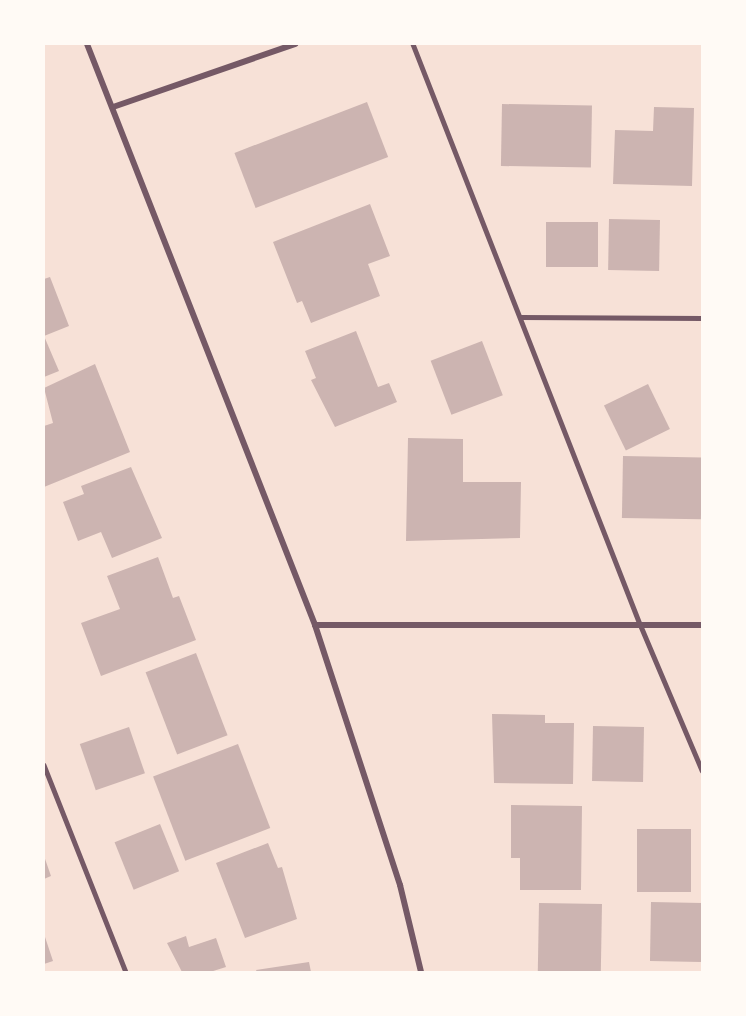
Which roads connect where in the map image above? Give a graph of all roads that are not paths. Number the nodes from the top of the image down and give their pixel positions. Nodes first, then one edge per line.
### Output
1 (87, 44) edge
2 (295, 44) edge
3 (412, 44) edge
4 (113, 107) junction
5 (520, 317) junction
6 (702, 318) edge
7 (640, 624) junction
8 (315, 625) junction
9 (702, 625) edge
10 (44, 765) edge
11 (702, 770) edge
12 (126, 972) edge
13 (421, 972) edge

1 - 4 street
2 - 4 street
3 - 5 lane
4 - 8 street
5 - 6 lane
5 - 7 lane
7 - 8 street
7 - 9 street
7 - 11 lane
8 - 13 street
10 - 12 lane

